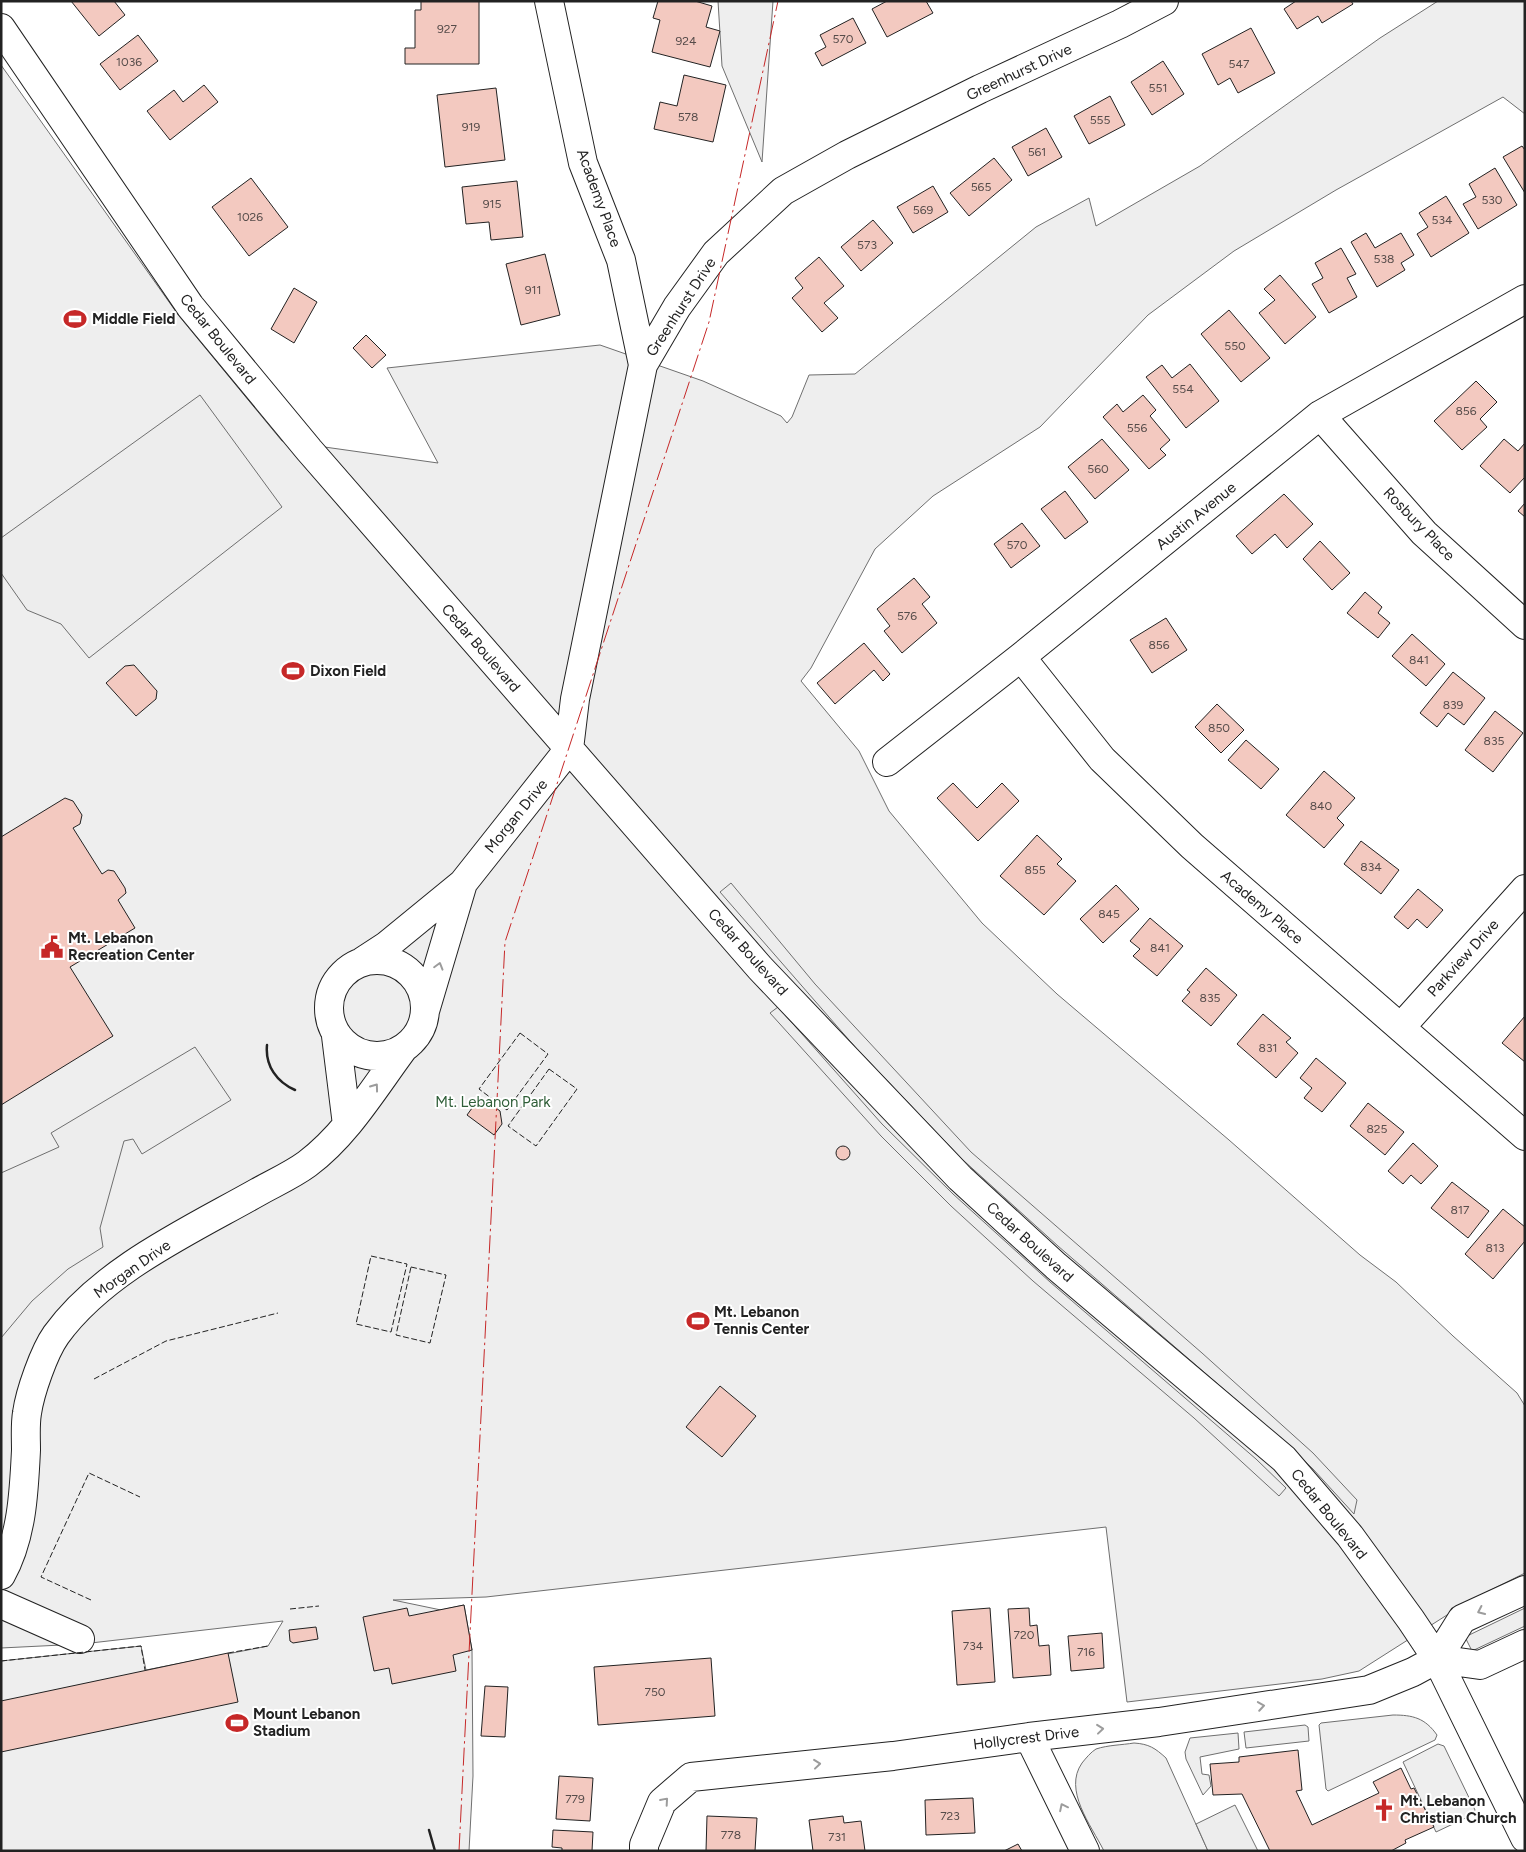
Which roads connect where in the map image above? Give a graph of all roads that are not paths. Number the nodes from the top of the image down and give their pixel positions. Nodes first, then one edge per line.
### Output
1 (549, 1) edge
2 (1164, 1) edge
3 (1, 28) edge
4 (1525, 299) edge
5 (643, 365) junction
6 (1320, 415) junction
7 (1525, 625) edge
8 (1021, 657) junction
9 (569, 749) junction
10 (887, 762) dead end
11 (463, 883) junction
12 (1519, 901) edge
13 (363, 961) junction
14 (425, 1012) junction
15 (1401, 1027) junction
16 (336, 1036) junction
17 (403, 1048) junction
18 (347, 1125) junction
19 (1525, 1136) edge
20 (1, 1575) edge
21 (1525, 1590) edge
22 (1, 1604) edge
23 (80, 1639) dead end
24 (1525, 1644) edge
25 (1437, 1659) junction
26 (1030, 1737) junction
27 (1525, 1838) edge
28 (644, 1848) edge
29 (1085, 1851) edge

1 - 5 street, Academy Place
2 - 5 street, Greenhurst Drive
3 - 9 street, Cedar Boulevard
4 - 6 street, Austin Avenue
5 - 9 street, Greenhurst Drive
6 - 7 street, Rosbury Place
6 - 8 street, Austin Avenue
8 - 10 street, Austin Avenue
8 - 15 street, Academy Place
9 - 11 street, Morgan Drive
9 - 25 street, Cedar Boulevard
11 - 13 street, Morgan Drive
14 -> 11 street, Morgan Drive
12 - 15 street, Parkview Drive
13 - 14 street
13 - 16 street
14 - 17 street
15 - 19 street, Academy Place
16 - 17 street
16 - 18 street
18 -> 17 street, Morgan Drive
18 - 20 street, Morgan Drive
21 -> 25 street
22 - 23 street
24 - 25 street
26 -> 25 street, Hollycrest Drive
25 - 27 street, Cedar Boulevard
28 -> 26 street, Hollycrest Drive
29 -> 26 street

